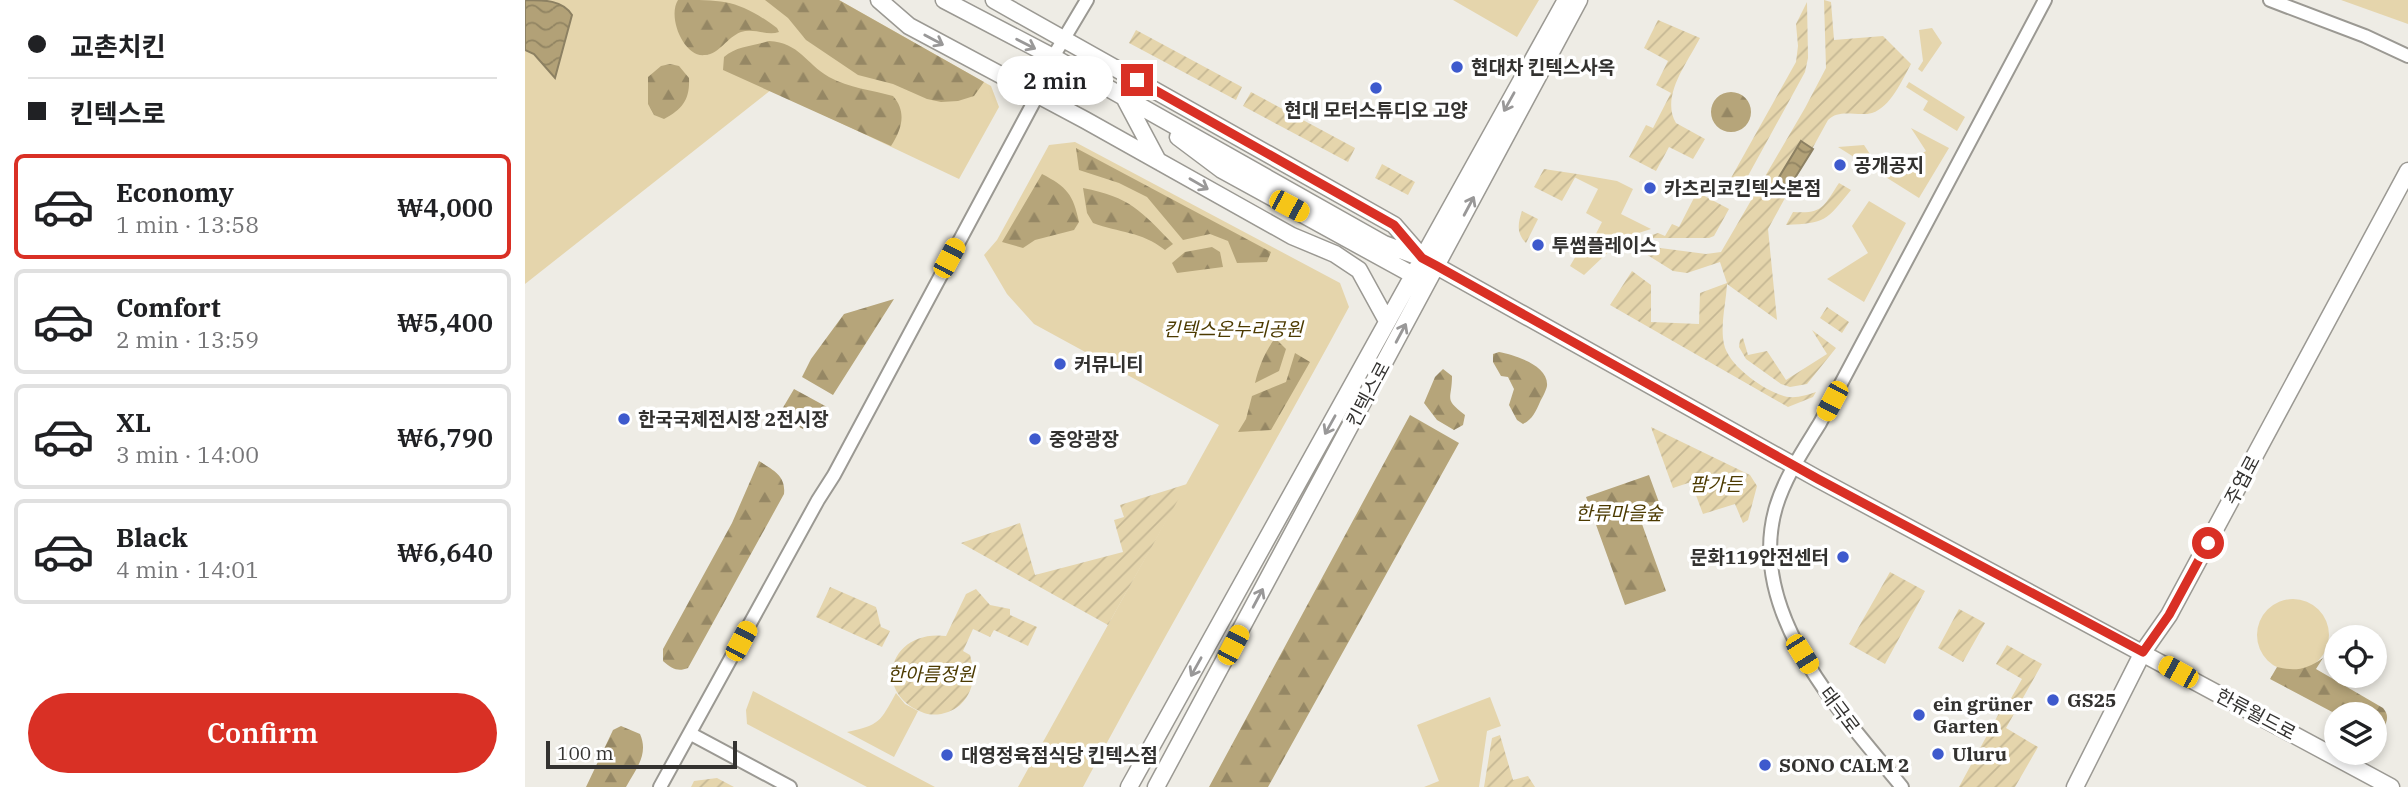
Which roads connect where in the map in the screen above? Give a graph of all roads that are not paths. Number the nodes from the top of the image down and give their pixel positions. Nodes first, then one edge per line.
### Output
1 (879, 0) edge
2 (944, 0) edge
3 (994, 0) edge
4 (1087, 0) edge
5 (1566, 0) edge
6 (1579, 0) edge
7 (2045, 0) edge
8 (2270, 0) edge
9 (1064, 38) junction
10 (2408, 55) edge
11 (1053, 57) junction
12 (1037, 96) junction
13 (1125, 99) junction
14 (1158, 161) junction
15 (2408, 171) edge
16 (1422, 258) junction
17 (1437, 266) junction
18 (1413, 275) junction
19 (1387, 321) junction
20 (1794, 465) junction
21 (2143, 652) junction
22 (691, 734) junction
23 (660, 787) edge
24 (790, 787) edge
25 (1129, 787) edge
26 (1156, 787) edge
27 (1902, 787) edge
28 (2075, 787) edge
29 (2391, 787) edge

1 -> 12 main road
2 -> 11 main road
3 - 9 main road
4 - 9 street
5 -> 16 main road, 킨텍스로
17 -> 6 main road, 킨텍스로
7 - 20 street, 태극로
8 - 10 street
9 - 11 street
9 - 16 main road
11 - 13 main road
12 - 14 main road
12 - 22 street
13 - 14 main road
13 - 16 main road
13 - 18 main road
14 -> 19 main road
15 - 21 main road, 주엽로
16 - 17 main road, 한류월드로
16 - 18 main road, 킨텍스로
17 - 20 main road, 한류월드로
26 -> 17 main road, 킨텍스로
18 - 19 main road, 킨텍스로
19 -> 25 main road, 킨텍스로
20 - 21 main road, 한류월드로
20 - 27 street, 태극로
21 - 28 main road, 주엽로
21 - 29 main road, 한류월드로
22 - 23 street
22 - 24 street

